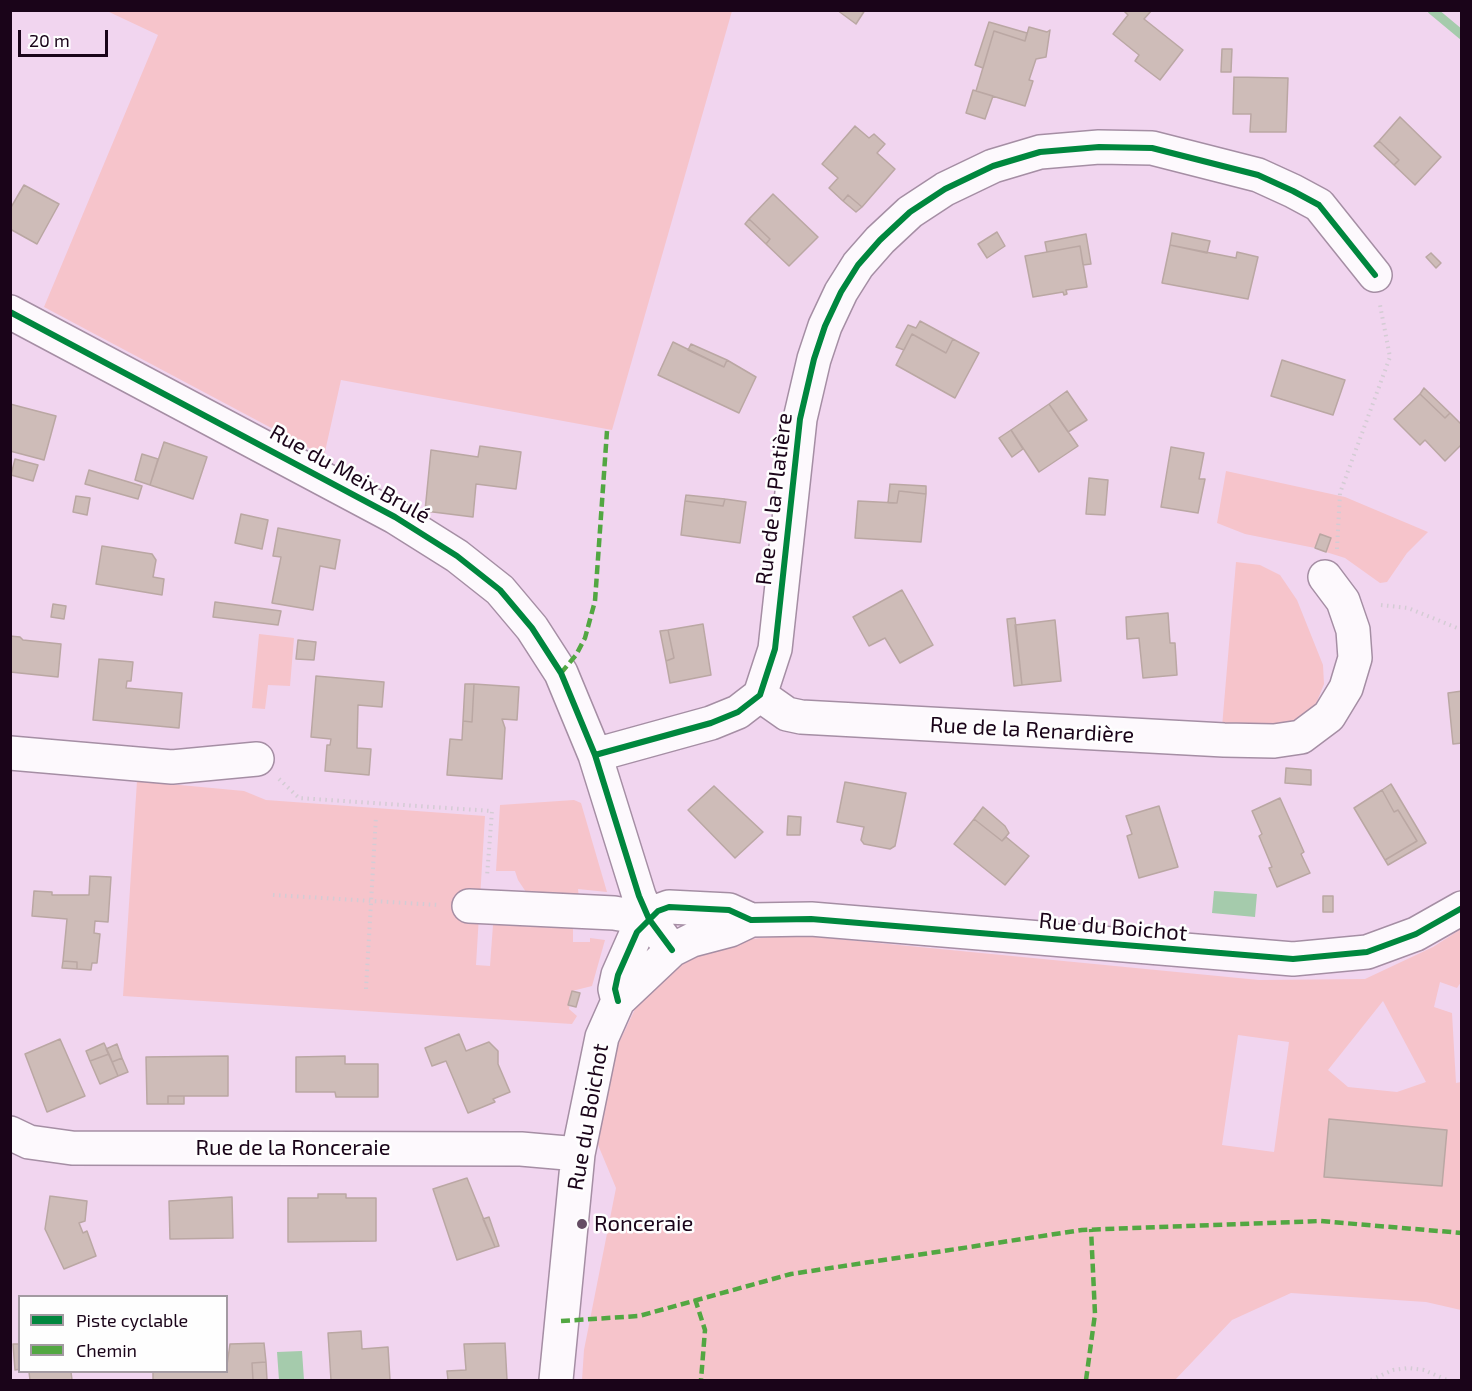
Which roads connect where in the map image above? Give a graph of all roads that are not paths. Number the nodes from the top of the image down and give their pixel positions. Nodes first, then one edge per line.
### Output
1 (1375, 275) road end
2 (10, 312) edge
3 (1325, 577) road end
4 (760, 695) junction
5 (10, 753) edge
6 (595, 755) junction
7 (257, 759) road end
8 (477, 907) road end
9 (1461, 908) edge
10 (649, 919) junction
11 (751, 920) junction
12 (672, 950) junction
13 (618, 1000) junction
14 (10, 1133) edge
15 (578, 1154) junction
16 (556, 1380) edge

1 - 4 street, Rue de la Platière
2 - 6 street, Rue du Meix Brulé
3 - 4 street, Rue de la Renardière
4 - 6 street
5 - 7 street
6 - 10 street, Rue du Meix Brulé
8 - 10 street
9 - 11 street, Rue du Boichot
10 - 11 street, Rue du Boichot
10 - 12 street, Rue du Meix Brulé
10 - 13 street, Rue du Boichot
11 - 12 street, Rue du Boichot
12 - 13 street, Rue du Boichot
13 - 15 street, Rue du Boichot
14 - 15 street, Rue de la Ronceraie
15 - 16 street, Rue du Boichot

